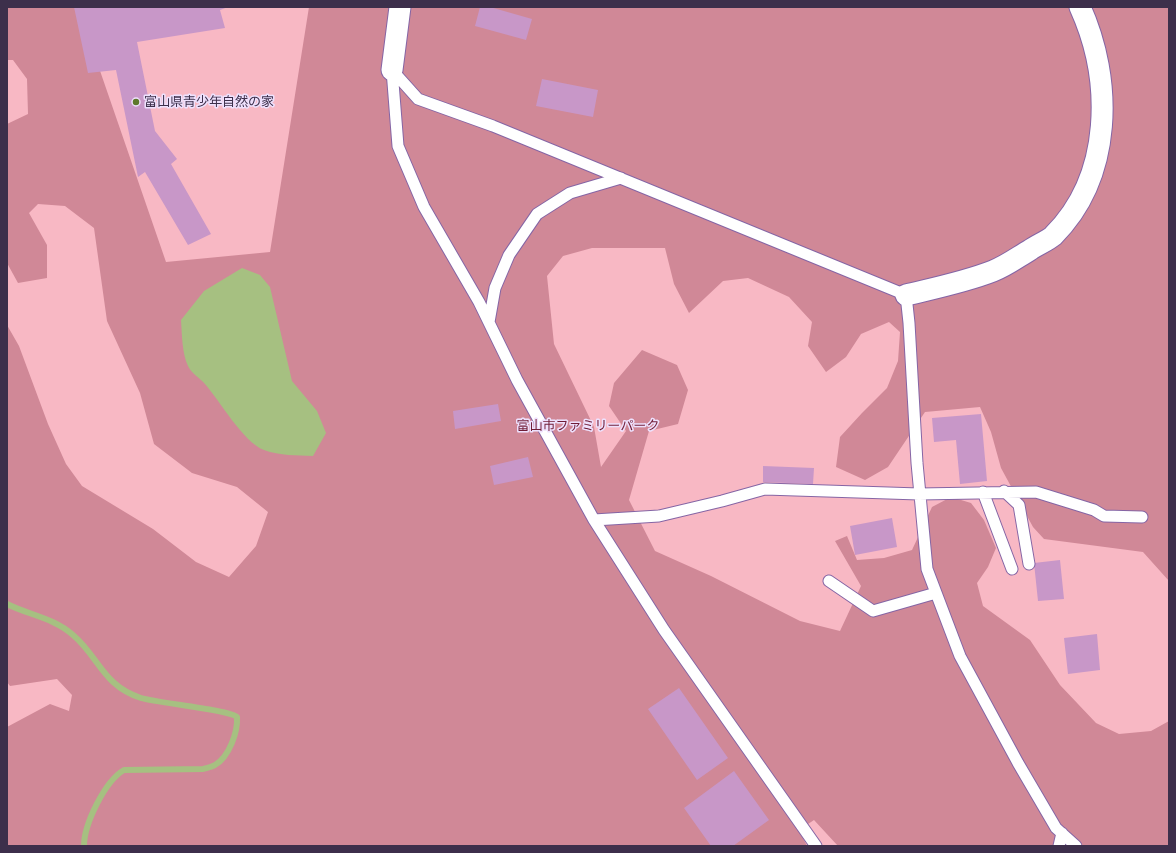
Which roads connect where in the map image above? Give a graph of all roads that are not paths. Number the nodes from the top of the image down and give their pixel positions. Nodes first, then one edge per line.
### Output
1 (400, 7) edge
2 (1080, 7) edge
3 (392, 70) junction
4 (621, 178) junction
5 (906, 295) junction
6 (489, 322) junction
7 (1004, 491) junction
8 (983, 492) junction
9 (919, 494) junction
10 (1142, 517) dead end
11 (594, 520) junction
12 (1029, 564) dead end
13 (1012, 569) dead end
14 (829, 581) dead end
15 (936, 593) junction
16 (1062, 833) junction
17 (816, 846) edge
18 (1059, 846) edge
19 (1076, 846) edge

1 - 3 street
2 - 5 street
3 - 4 lane
3 - 6 lane
4 - 5 lane
4 - 6 lane
5 - 9 lane
6 - 11 lane
7 - 8 lane
7 - 10 lane
7 - 12 lane
8 - 9 lane
8 - 13 lane
9 - 11 lane
9 - 15 lane
11 - 17 lane
14 - 15 lane
15 - 16 lane
16 - 18 lane
16 - 19 lane

